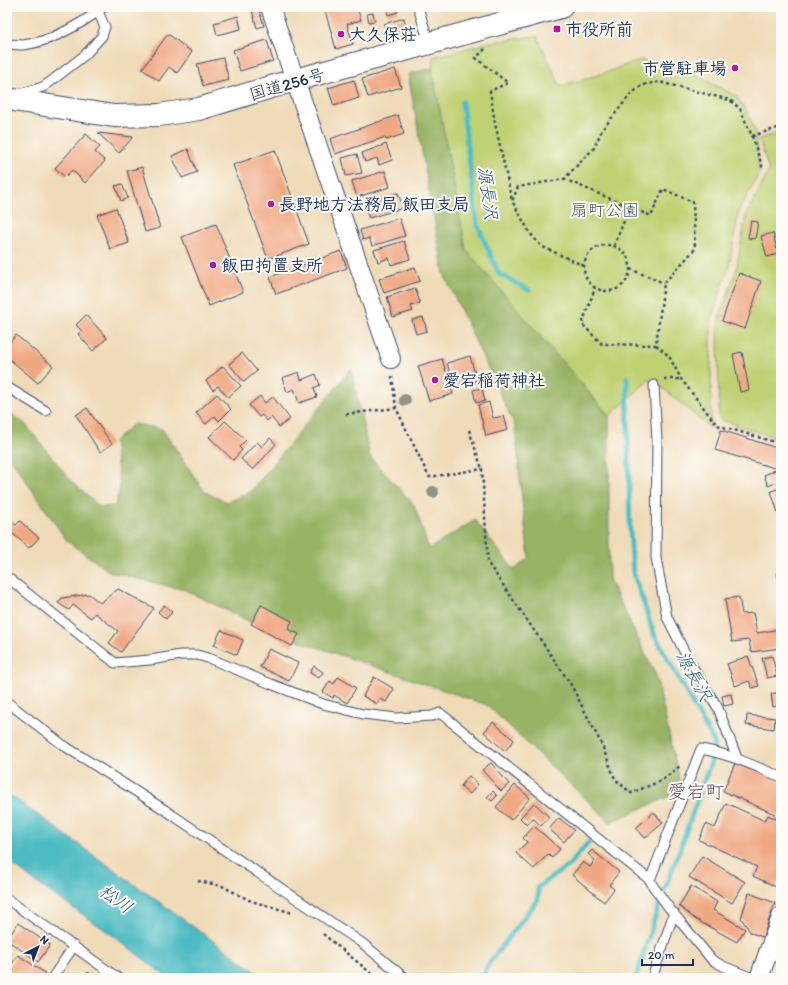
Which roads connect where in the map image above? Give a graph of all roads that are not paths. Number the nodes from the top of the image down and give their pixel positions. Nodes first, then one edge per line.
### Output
1 (270, 7) edge
2 (418, 7) edge
3 (561, 7) edge
4 (101, 9) edge
5 (429, 43) junction
6 (7, 44) edge
7 (295, 81) junction
8 (7, 98) edge
9 (391, 359) road end
10 (654, 385) dead end
11 (7, 387) edge
12 (46, 411) dead end
13 (7, 577) edge
14 (7, 702) edge
15 (737, 758) junction
16 (781, 777) edge
17 (652, 883) junction
18 (7, 899) edge
19 (672, 911) junction
20 (781, 917) edge
21 (74, 946) junction
22 (52, 978) edge
23 (118, 978) edge
24 (405, 978) edge
25 (652, 978) edge
26 (752, 978) edge
27 (759, 978) edge

1 - 7 street
2 - 5 lane
3 - 5 highway, 国道256号
4 - 6 lane
4 - 8 lane
5 - 7 highway, 国道256号
7 - 8 highway, 国道256号
7 - 9 street
10 - 15 lane
11 - 12 lane
13 - 17 lane
14 - 24 lane
15 - 16 lane
15 - 17 lane
17 - 19 lane
18 - 21 lane
19 - 25 lane
19 - 26 lane
20 - 27 street
21 - 22 lane
21 - 23 lane

